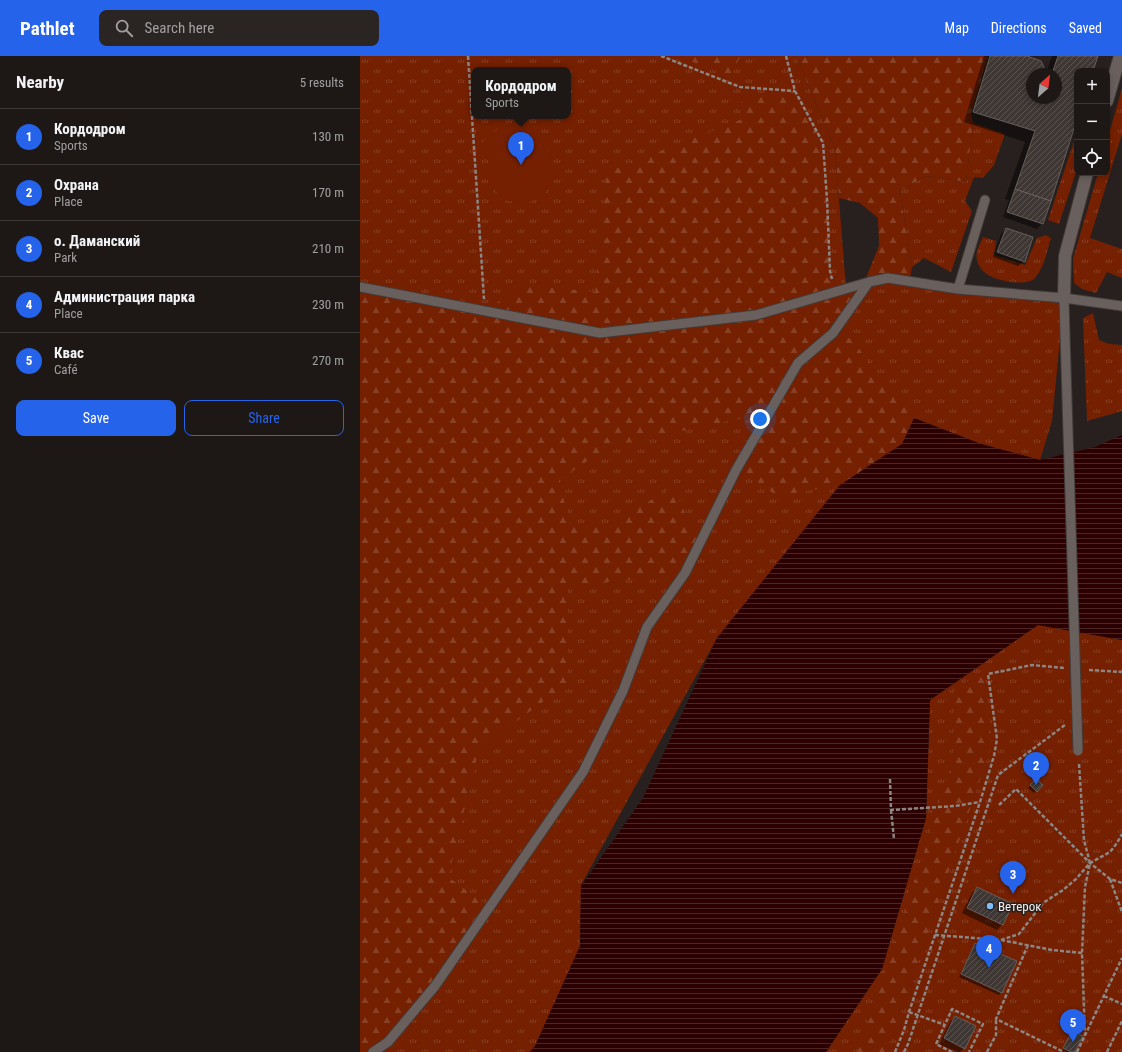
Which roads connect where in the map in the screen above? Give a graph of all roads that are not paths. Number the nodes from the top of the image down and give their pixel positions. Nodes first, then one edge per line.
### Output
1 (1120, 56) edge
2 (1110, 91) edge
3 (1086, 176) edge
4 (985, 200) dead end
5 (869, 282) junction
6 (360, 287) edge
7 (958, 290) junction
8 (1064, 298) junction
9 (1122, 306) edge
10 (1078, 751) road end
11 (373, 1052) edge

1 - 2 street
3 - 8 street
4 - 7 lane
5 - 6 lane
5 - 7 lane
5 - 11 lane
7 - 8 lane
8 - 9 lane
8 - 10 lane, bridge

